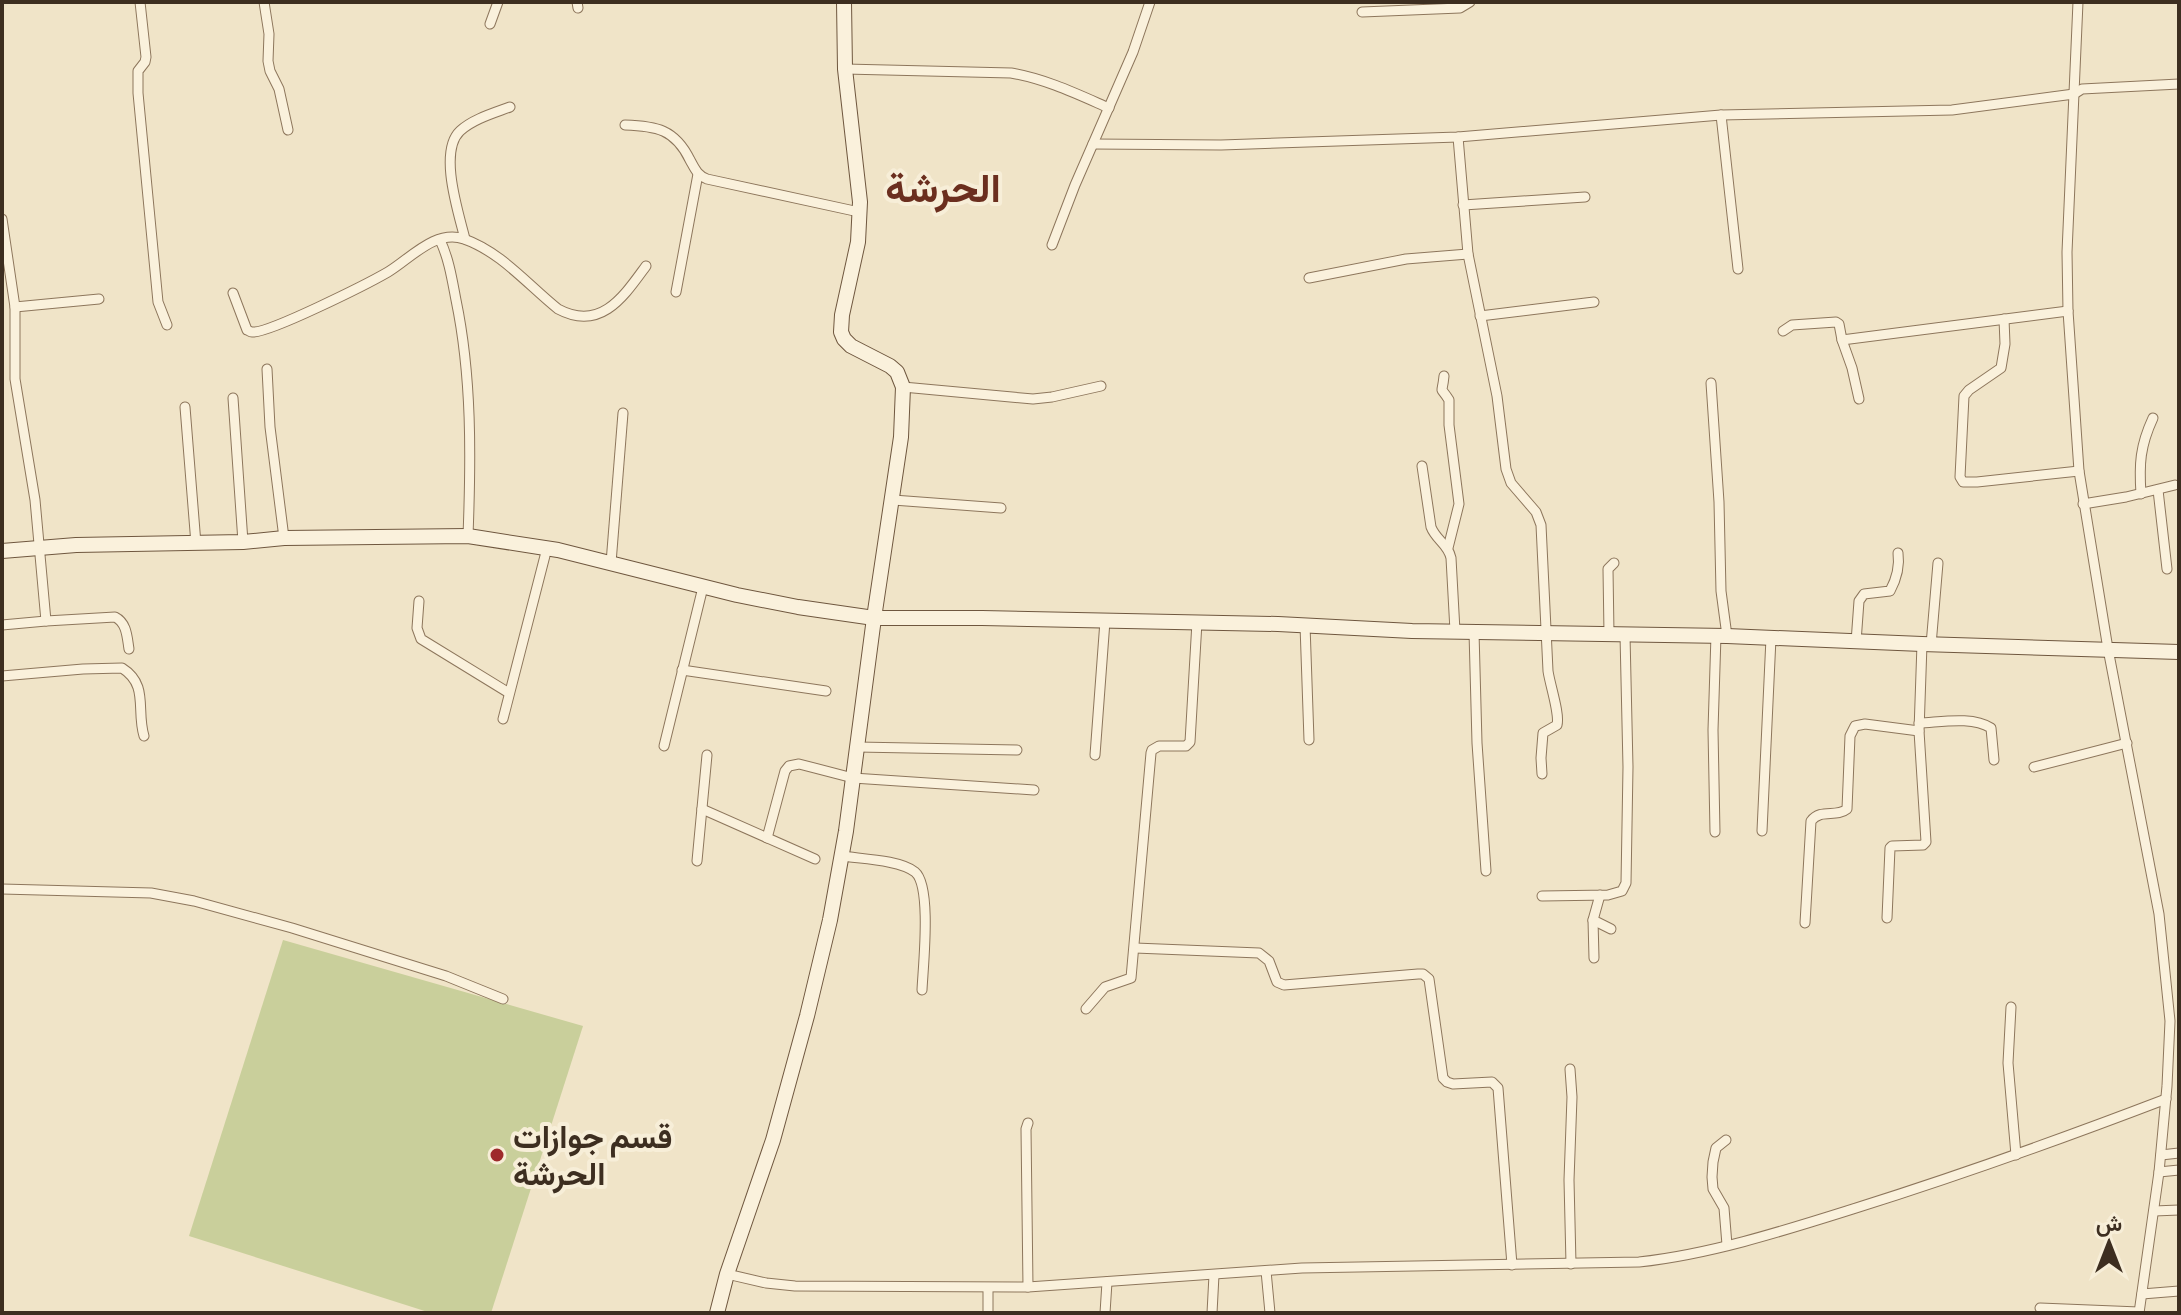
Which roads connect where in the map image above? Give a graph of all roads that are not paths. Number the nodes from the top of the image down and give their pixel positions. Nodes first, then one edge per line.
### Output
1 (140, 2) edge
2 (264, 2) edge
3 (498, 2) edge
4 (844, 2) edge
5 (1150, 2) edge
6 (1470, 2) edge
7 (2078, 2) edge
8 (1362, 12) dead end
9 (490, 24) dead end
10 (845, 69) junction
11 (2179, 84) edge
12 (2074, 94) junction
13 (510, 107) dead end
14 (1109, 108) junction
15 (1721, 115) junction
16 (625, 125) dead end
17 (288, 130) dead end
18 (1458, 137) junction
19 (1093, 144) junction
20 (698, 174) junction
21 (1585, 197) dead end
22 (1463, 205) junction
23 (859, 212) junction
24 (2, 219) edge
25 (465, 239) junction
26 (440, 240) junction
27 (1052, 245) dead end
28 (1468, 254) junction
29 (646, 266) dead end
30 (1738, 269) dead end
31 (1309, 278) dead end
32 (676, 292) dead end
33 (233, 293) dead end
34 (99, 299) dead end
35 (1594, 302) dead end
36 (15, 307) junction
37 (2068, 311) junction
38 (1480, 316) junction
39 (2004, 319) junction
40 (167, 325) dead end
41 (1783, 331) dead end
42 (1842, 340) junction
43 (267, 369) dead end
44 (1444, 376) dead end
45 (1711, 383) dead end
46 (1101, 386) dead end
47 (903, 387) junction
48 (233, 398) dead end
49 (1859, 399) dead end
50 (185, 407) dead end
51 (623, 413) dead end
52 (2153, 418) dead end
53 (1422, 466) dead end
54 (2079, 471) junction
55 (2175, 485) dead end
56 (2158, 490) junction
57 (2141, 494) junction
58 (893, 500) junction
59 (2083, 504) junction
60 (1001, 508) dead end
61 (468, 536) junction
62 (284, 538) junction
63 (243, 542) junction
64 (196, 544) junction
65 (39, 548) junction
66 (547, 548) junction
67 (1448, 548) junction
68 (2, 551) edge
69 (1898, 553) dead end
70 (611, 563) junction
71 (1614, 563) dead end
72 (1938, 563) dead end
73 (2167, 569) dead end
74 (703, 587) junction
75 (419, 601) dead end
76 (874, 618) junction
77 (46, 621) junction
78 (1105, 621) junction
79 (1197, 622) junction
80 (2, 625) edge
81 (1305, 625) junction
82 (1455, 631) junction
83 (1474, 632) junction
84 (1546, 634) junction
85 (1609, 634) junction
86 (1625, 635) junction
87 (1721, 636) junction
88 (1771, 638) junction
89 (1856, 642) junction
90 (1926, 644) junction
91 (129, 649) dead end
92 (2108, 649) junction
93 (2179, 652) edge
94 (682, 670) junction
95 (2, 676) edge
96 (826, 691) dead end
97 (509, 693) junction
98 (503, 719) dead end
99 (1919, 727) junction
100 (144, 736) dead end
101 (1309, 740) dead end
102 (2127, 743) junction
103 (664, 746) dead end
104 (857, 747) junction
105 (1017, 750) dead end
106 (707, 755) dead end
107 (1095, 755) dead end
108 (1994, 760) dead end
109 (2034, 767) dead end
110 (1542, 774) dead end
111 (853, 778) junction
112 (1034, 790) dead end
113 (702, 809) junction
114 (1762, 831) dead end
115 (1715, 832) dead end
116 (767, 838) junction
117 (842, 856) junction
118 (815, 859) dead end
119 (697, 861) dead end
120 (1486, 871) dead end
121 (2, 889) edge
122 (1600, 895) junction
123 (1542, 896) dead end
124 (1887, 918) dead end
125 (1593, 920) junction
126 (1805, 923) dead end
127 (1611, 929) dead end
128 (1135, 948) junction
129 (1594, 958) dead end
130 (922, 990) dead end
131 (503, 999) dead end
132 (2011, 1007) dead end
133 (1086, 1009) dead end
134 (1570, 1069) dead end
135 (2179, 1084) edge
136 (2167, 1086) junction
137 (2166, 1099) junction
138 (1028, 1123) dead end
139 (1726, 1140) dead end
140 (2179, 1153) edge
141 (2016, 1155) junction
142 (2161, 1155) junction
143 (2179, 1170) edge
144 (2159, 1172) junction
145 (2179, 1210) edge
146 (2154, 1211) junction
147 (1727, 1245) junction
148 (1571, 1264) junction
149 (1512, 1265) junction
150 (1266, 1271) junction
151 (727, 1274) junction
152 (1214, 1275) junction
153 (1107, 1282) junction
154 (1028, 1287) junction
155 (988, 1288) junction
156 (2179, 1291) edge
157 (2142, 1294) junction
158 (2040, 1308) dead end
159 (2139, 1312) edge
160 (717, 1313) edge
161 (988, 1313) edge
162 (1105, 1313) edge
163 (1212, 1313) edge
164 (1270, 1313) edge

1 - 40 street
2 - 17 street
3 - 9 street
4 - 10 street
5 - 14 street
6 - 8 street
7 - 12 street
10 - 14 street
10 - 23 street
11 - 12 street
12 - 15 street
12 - 37 street
13 - 25 street
14 - 19 street
15 - 18 street
15 - 30 street
16 - 20 street
18 - 19 street
18 - 22 street
19 - 27 street
20 - 23 street
20 - 32 street
21 - 22 street
22 - 28 street
23 - 47 street
24 - 36 street
25 - 26 street
25 - 29 street
26 - 33 street
26 - 61 street
28 - 31 street
28 - 38 street
34 - 36 street
35 - 38 street
36 - 65 street
37 - 39 street
37 - 54 street
38 - 84 street
39 - 42 street
39 - 54 street
41 - 42 street
42 - 49 street
43 - 62 street
44 - 67 street
45 - 87 street
46 - 47 street
47 - 58 street
48 - 63 street
50 - 64 street
51 - 70 street
52 - 57 street
53 - 67 street
54 - 59 street
55 - 56 street
56 - 57 street
56 - 73 street
57 - 59 street
58 - 60 street
58 - 76 street
59 - 92 street
61 - 62 street
61 - 66 street
62 - 63 street
63 - 64 street
64 - 65 street
65 - 68 street
65 - 77 street
66 - 70 street
66 - 97 street
67 - 82 street
69 - 89 street
70 - 74 street
71 - 85 street
72 - 90 street
74 - 76 street
74 - 94 street
75 - 97 street
76 - 78 street
76 - 104 street
77 - 80 street
77 - 91 street
78 - 79 street
78 - 107 street
79 - 81 street
79 - 128 street
81 - 82 street
81 - 101 street
82 - 83 street
83 - 84 street
83 - 120 street
84 - 85 street
84 - 110 street
85 - 86 street
86 - 87 street
86 - 122 street
87 - 88 street
87 - 115 street
88 - 89 street
88 - 114 street
89 - 90 street
90 - 92 street
90 - 99 street
92 - 93 street
92 - 102 street
94 - 96 street
94 - 103 street
95 - 100 street
97 - 98 street
99 - 108 street
99 - 124 street
99 - 126 street
102 - 109 street
102 - 136 street
104 - 105 street
104 - 111 street
106 - 113 street
111 - 112 street
111 - 116 street
111 - 117 street
113 - 116 street
113 - 119 street
116 - 118 street
117 - 130 street
117 - 151 street
121 - 131 street
122 - 123 street
122 - 125 street
125 - 127 street
125 - 129 street
128 - 133 street
128 - 149 street
132 - 141 street
134 - 148 street
135 - 136 street
136 - 137 street
137 - 141 street
137 - 142 street
138 - 154 street
139 - 147 street
140 - 142 street
141 - 147 street
142 - 144 street
143 - 144 street
144 - 146 street
145 - 146 street
146 - 157 street
147 - 148 street
148 - 149 street
149 - 150 street
150 - 152 street
150 - 164 street
151 - 155 street
151 - 160 street
152 - 153 street
152 - 163 street
153 - 154 street
153 - 162 street
154 - 155 street
155 - 161 street
156 - 157 street
157 - 159 street
158 - 159 street

